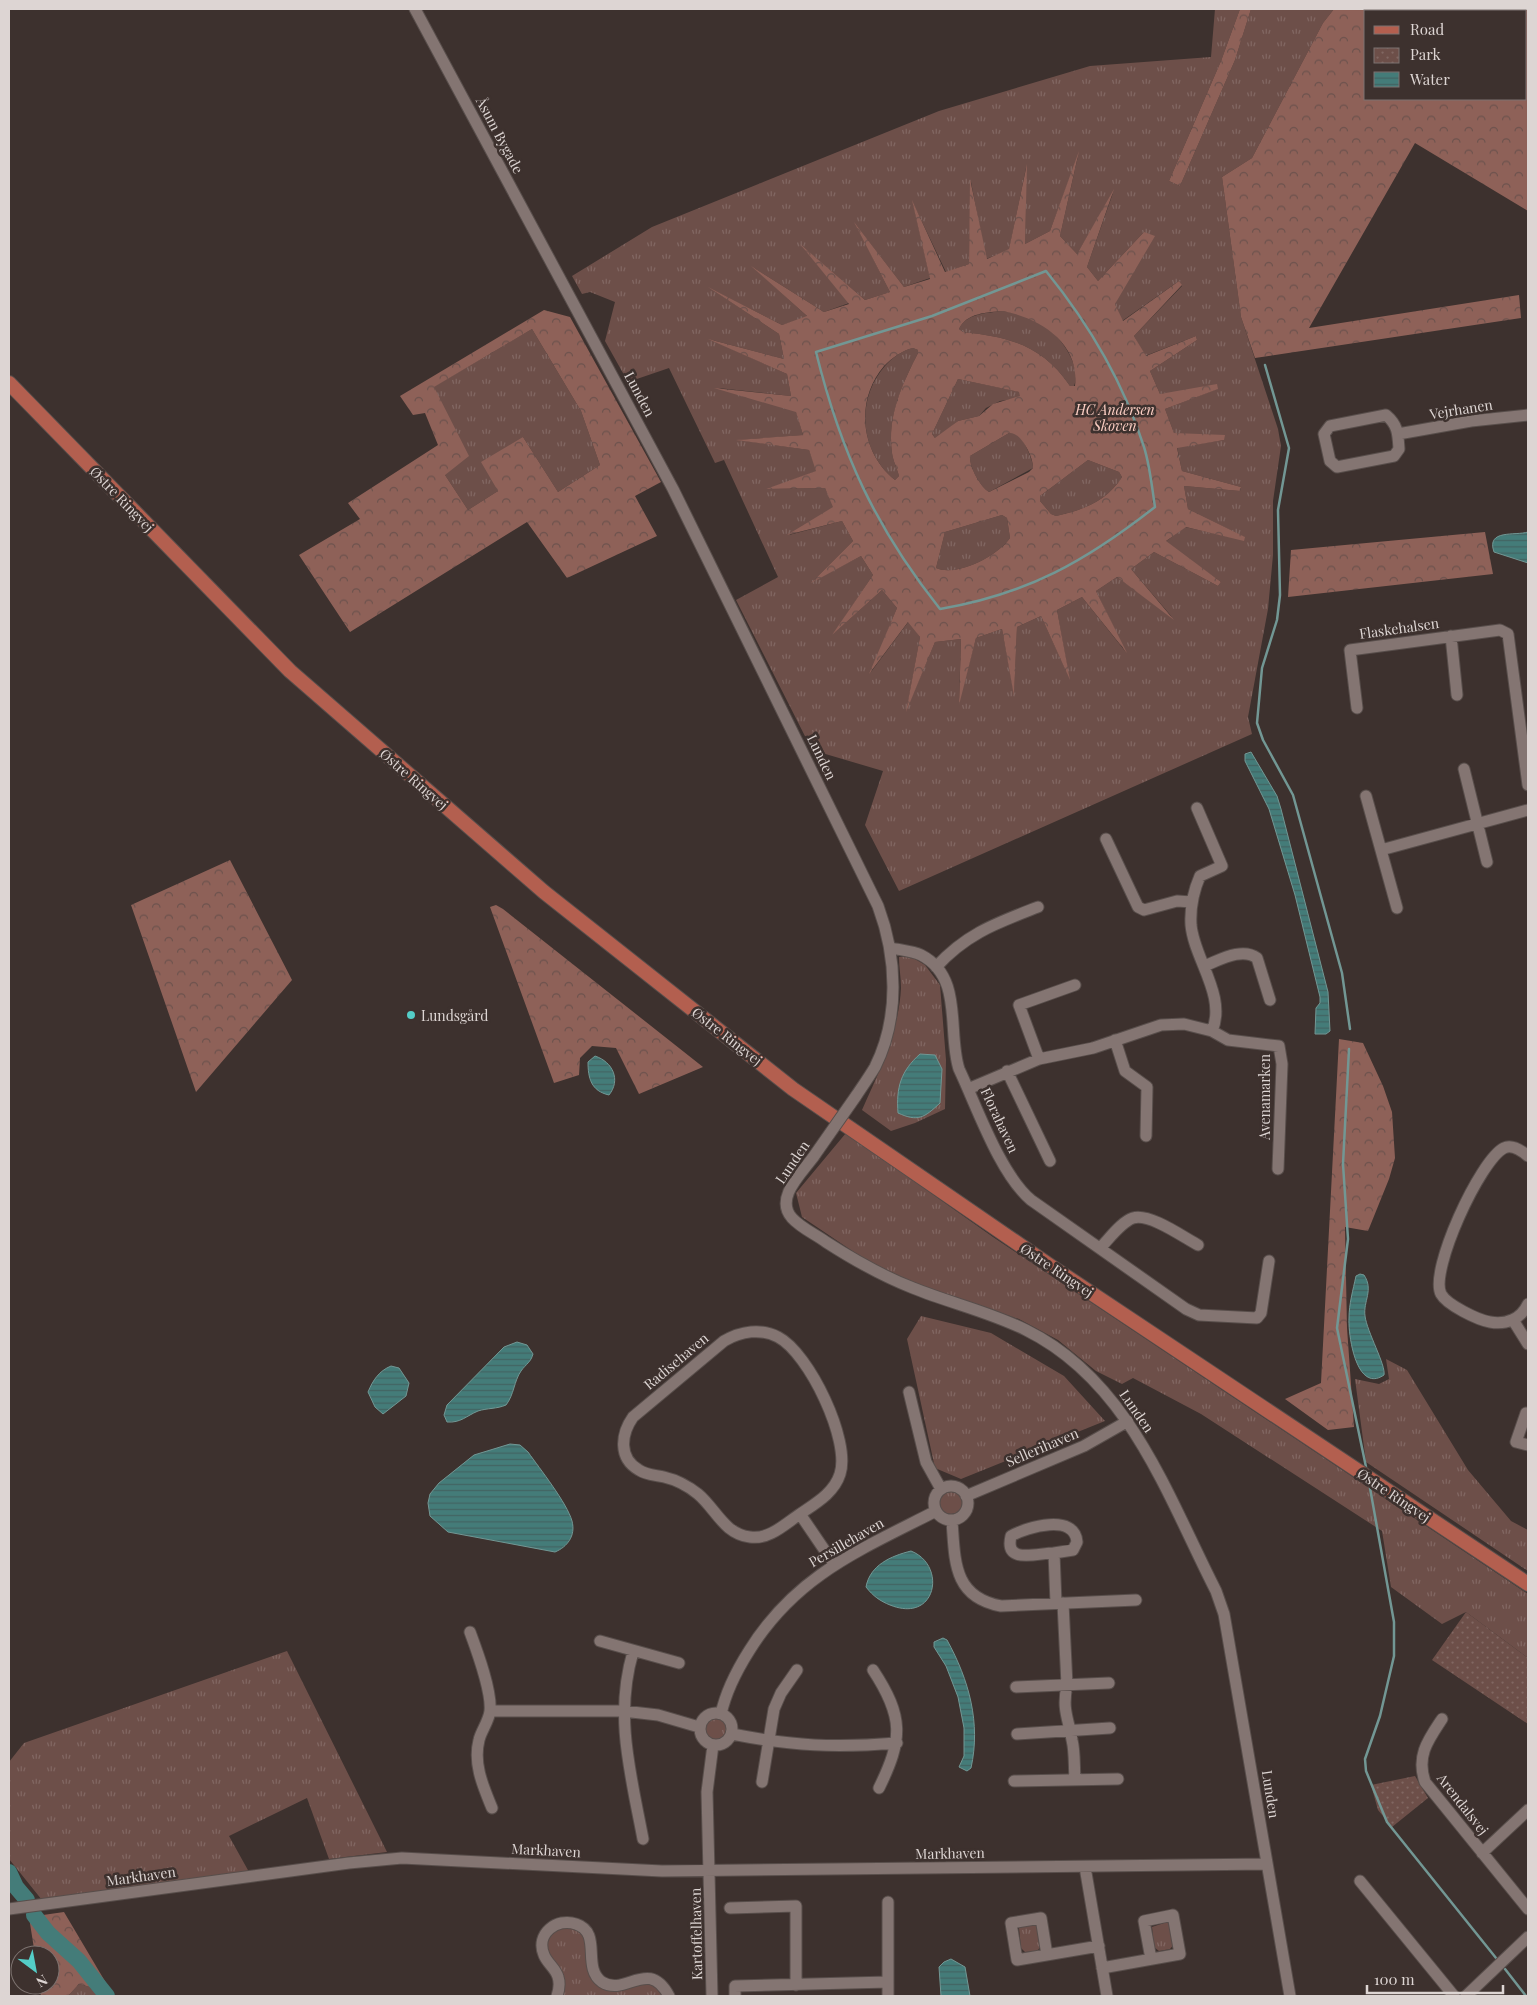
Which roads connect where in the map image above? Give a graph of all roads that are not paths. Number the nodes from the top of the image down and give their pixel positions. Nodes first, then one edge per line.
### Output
1 (414, 9) edge
2 (559, 276) joint
3 (9, 383) edge
4 (1528, 415) edge
5 (1398, 434) junction
6 (1451, 636) junction
7 (1457, 695) dead end
8 (1357, 708) dead end
9 (1524, 712) edge
10 (1464, 769) dead end
11 (1528, 785) edge
12 (1366, 796) dead end
13 (1197, 808) dead end
14 (1528, 810) edge
15 (1478, 825) junction
16 (1106, 839) dead end
17 (1381, 850) junction
18 (1487, 862) dead end
19 (1192, 902) junction
20 (1038, 907) dead end
21 (1397, 908) dead end
22 (891, 948) junction
23 (1204, 966) junction
24 (936, 967) junction
25 (1076, 985) dead end
26 (1270, 1000) dead end
27 (1212, 1031) junction
28 (1115, 1040) junction
29 (1039, 1059) junction
30 (1007, 1071) junction
31 (968, 1088) junction
32 (1146, 1136) dead end
33 (1528, 1156) edge
34 (1050, 1161) dead end
35 (1278, 1169) dead end
36 (1198, 1245) dead end
37 (1101, 1247) junction
38 (1269, 1261) dead end
39 (1528, 1304) edge
40 (1513, 1320) junction
41 (1528, 1344) edge
42 (909, 1392) dead end
43 (1128, 1421) junction
44 (1525, 1421) edge
45 (1528, 1445) edge
46 (941, 1489) junction
47 (966, 1496) junction
48 (936, 1511) junction
49 (800, 1514) junction
50 (952, 1521) junction
51 (1054, 1553) junction
52 (834, 1564) junction
53 (1528, 1584) edge
54 (1136, 1600) dead end
55 (1060, 1603) junction
56 (470, 1632) dead end
57 (600, 1641) dead end
58 (633, 1652) junction
59 (679, 1663) dead end
60 (797, 1670) dead end
61 (873, 1670) dead end
62 (1109, 1682) dead end
63 (1066, 1685) junction
64 (1016, 1688) dead end
65 (623, 1711) junction
66 (490, 1712) junction
67 (721, 1714) junction
68 (1442, 1719) dead end
69 (699, 1727) junction
70 (1110, 1728) dead end
71 (1069, 1730) junction
72 (732, 1734) junction
73 (1017, 1734) dead end
74 (769, 1741) junction
75 (897, 1743) junction
76 (712, 1746) junction
77 (1075, 1779) junction
78 (1118, 1779) dead end
79 (1014, 1781) dead end
80 (762, 1782) dead end
81 (879, 1788) dead end
82 (492, 1808) dead end
83 (1528, 1810) edge
84 (643, 1839) dead end
85 (1482, 1852) junction
86 (1267, 1864) junction
87 (1085, 1867) junction
88 (710, 1871) junction
89 (1360, 1881) dead end
90 (888, 1902) dead end
91 (730, 1908) dead end
92 (9, 1909) edge
93 (1528, 1909) edge
94 (1528, 1937) edge
95 (1099, 1946) junction
96 (1047, 1955) dead end
97 (1151, 1959) dead end
98 (1102, 1968) junction
99 (888, 1982) junction
100 (796, 1985) junction
101 (558, 1996) edge
102 (669, 1996) edge
103 (712, 1996) edge
104 (735, 1996) edge
105 (888, 1996) edge
106 (1107, 1996) edge
107 (1290, 1996) edge
108 (1454, 1996) edge
109 (1466, 1996) edge

1 - 2 street, Åsum Bygade
2 - 22 street, Lunden
3 - 53 main road, Østre Ringvej
4 - 5 street, Vejrhanen
5 - 5 street
6 - 7 street, Flaskehalsen
6 - 8 street, Flaskehalsen
6 - 9 street, Flaskehalsen
9 - 11 street, Flaskehalsen
10 - 15 street
12 - 17 street
13 - 19 street
14 - 15 street
15 - 17 street
15 - 18 street
16 - 19 street
17 - 21 street
19 - 23 street
20 - 24 street
22 - 24 street, Florahaven
22 - 43 street, Lunden, bridge
23 - 26 street
23 - 27 street
24 - 31 street, Florahaven
25 - 29 street
27 - 28 street, Avenamarken
27 - 35 street, Avenamarken
28 - 29 street, Avenamarken
28 - 32 street
29 - 30 street, Avenamarken
30 - 31 street, Avenamarken
30 - 34 street
31 - 37 street, Florahaven
33 - 40 street
36 - 37 street
37 - 38 street, Florahaven
39 - 40 street
40 - 41 street
42 - 46 street
43 - 47 street, Sellerihaven
43 - 86 street, Lunden
44 - 45 street
46 - 47 street
46 - 48 street
47 - 50 street
48 - 50 street
48 - 52 street, Persillehaven
49 - 49 street, Radisehaven
49 - 52 street
50 - 55 street
51 - 51 street
51 - 55 street
52 - 67 street, Persillehaven
54 - 55 street
55 - 63 street
56 - 66 street
57 - 58 street
58 - 59 street
58 - 65 street
60 - 74 street
61 - 75 street
62 - 63 street
63 - 64 street
63 - 71 street
65 - 66 street
65 - 69 street
65 - 84 street
66 - 82 street
67 - 69 street
67 - 72 street
68 - 85 street, Arendalsvej
69 - 76 street
70 - 71 street
71 - 73 street
71 - 77 street
72 - 74 street
72 - 76 street
74 - 75 street
74 - 80 street
75 - 81 street
76 - 88 street
77 - 78 street
77 - 79 street
83 - 85 street, Arendalsvej
85 - 93 street, Arendalsvej
86 - 87 street, Markhaven
86 - 107 street, Lunden
87 - 88 street, Markhaven
87 - 95 street
88 - 92 street, Markhaven
88 - 103 street, Kartoffelhaven
89 - 108 street
90 - 99 street
91 - 100 street
94 - 109 street
95 - 96 street
95 - 98 street
97 - 98 street
98 - 106 street
99 - 100 street
99 - 105 street
100 - 104 street
101 - 102 street

